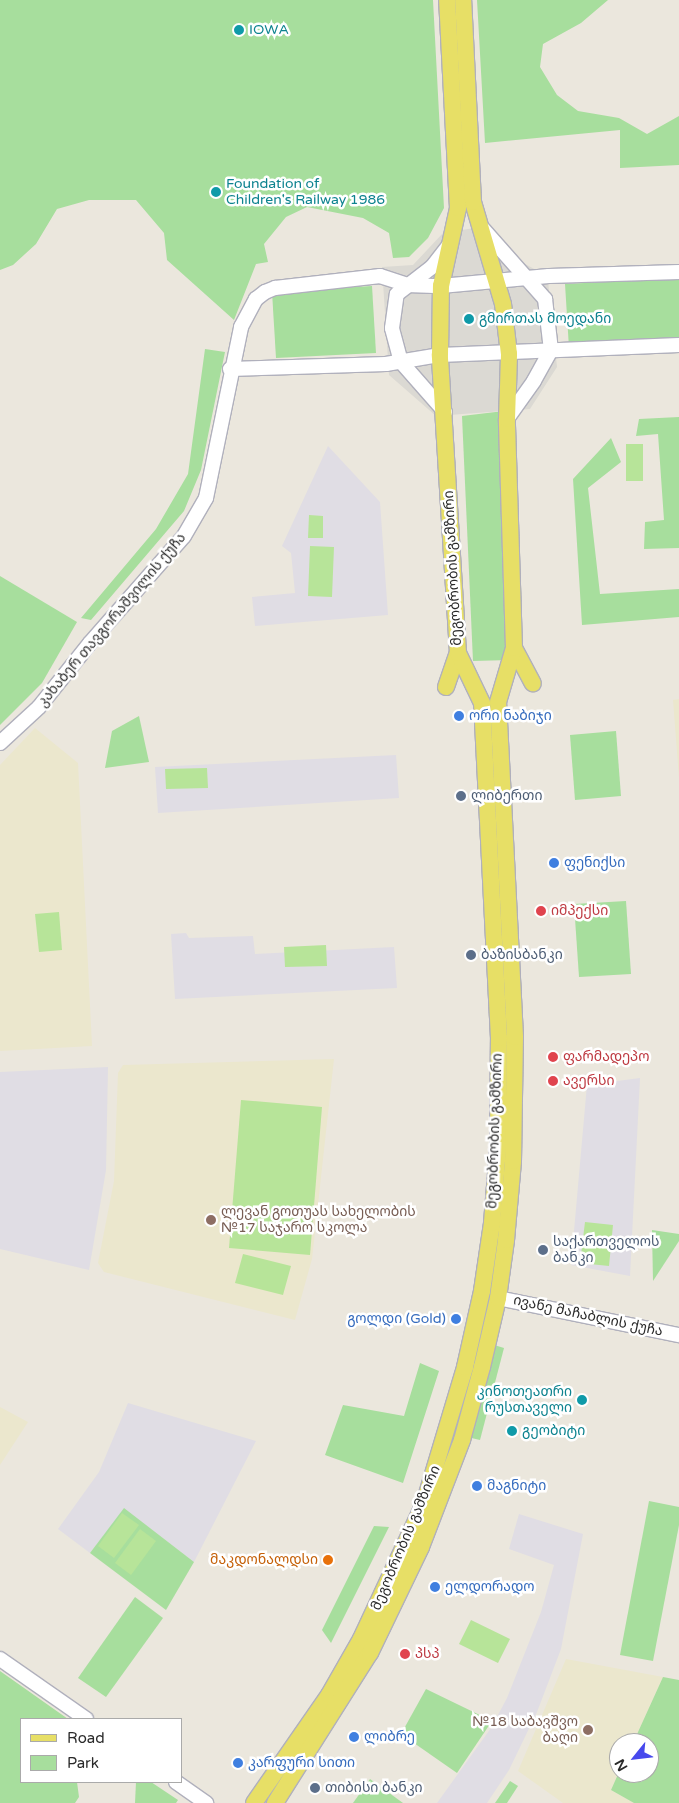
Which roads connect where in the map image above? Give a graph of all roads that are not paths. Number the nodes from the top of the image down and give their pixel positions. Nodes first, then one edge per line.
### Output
1 (447, 0) edge
2 (463, 0) edge
3 (478, 221) junction
4 (452, 240) junction
5 (679, 272) edge
6 (528, 278) junction
7 (496, 282) junction
8 (407, 285) junction
9 (441, 286) junction
10 (679, 346) edge
11 (551, 350) junction
12 (509, 354) junction
13 (440, 355) junction
14 (401, 362) junction
15 (230, 368) junction
16 (445, 412) junction
17 (507, 419) junction
18 (514, 648) junction
19 (458, 653) junction
20 (533, 683) dead end
21 (446, 687) dead end
22 (0, 743) edge
23 (498, 1298) junction
24 (679, 1335) edge
25 (0, 1659) edge
26 (85, 1718) edge
27 (177, 1783) edge
28 (206, 1803) edge
29 (254, 1803) edge
30 (275, 1803) edge

1 - 4 main road
2 - 3 main road
3 - 6 main road
3 - 7 main road
4 - 8 main road
4 - 9 main road
5 - 6 main road
6 - 7 main road
6 - 11 main road
7 - 9 main road
7 - 12 main road
8 - 9 main road
8 - 14 main road
8 - 15 main road, კახაბერ თავგორაშვილის ქუჩა
9 - 13 main road
10 - 11 main road
11 - 12 main road
11 - 17 main road
12 - 13 main road
12 - 17 main road
13 - 14 main road
13 - 16 main road
14 - 15 main road
14 - 16 main road
15 - 22 main road, კახაბერ თავგორაშვილის ქუჩა
16 - 19 main road, მეგობრობის გამზირი
17 - 18 main road, მეგობრობის გამზირი
18 - 20 main road
18 - 23 main road, მეგობრობის გამზირი
19 - 21 main road
19 - 29 main road, მეგობრობის გამზირი
23 - 24 main road, ივანე მაჩაბლის ქუჩა
23 - 30 main road, მეგობრობის გამზირი
25 - 26 main road
27 - 28 main road

